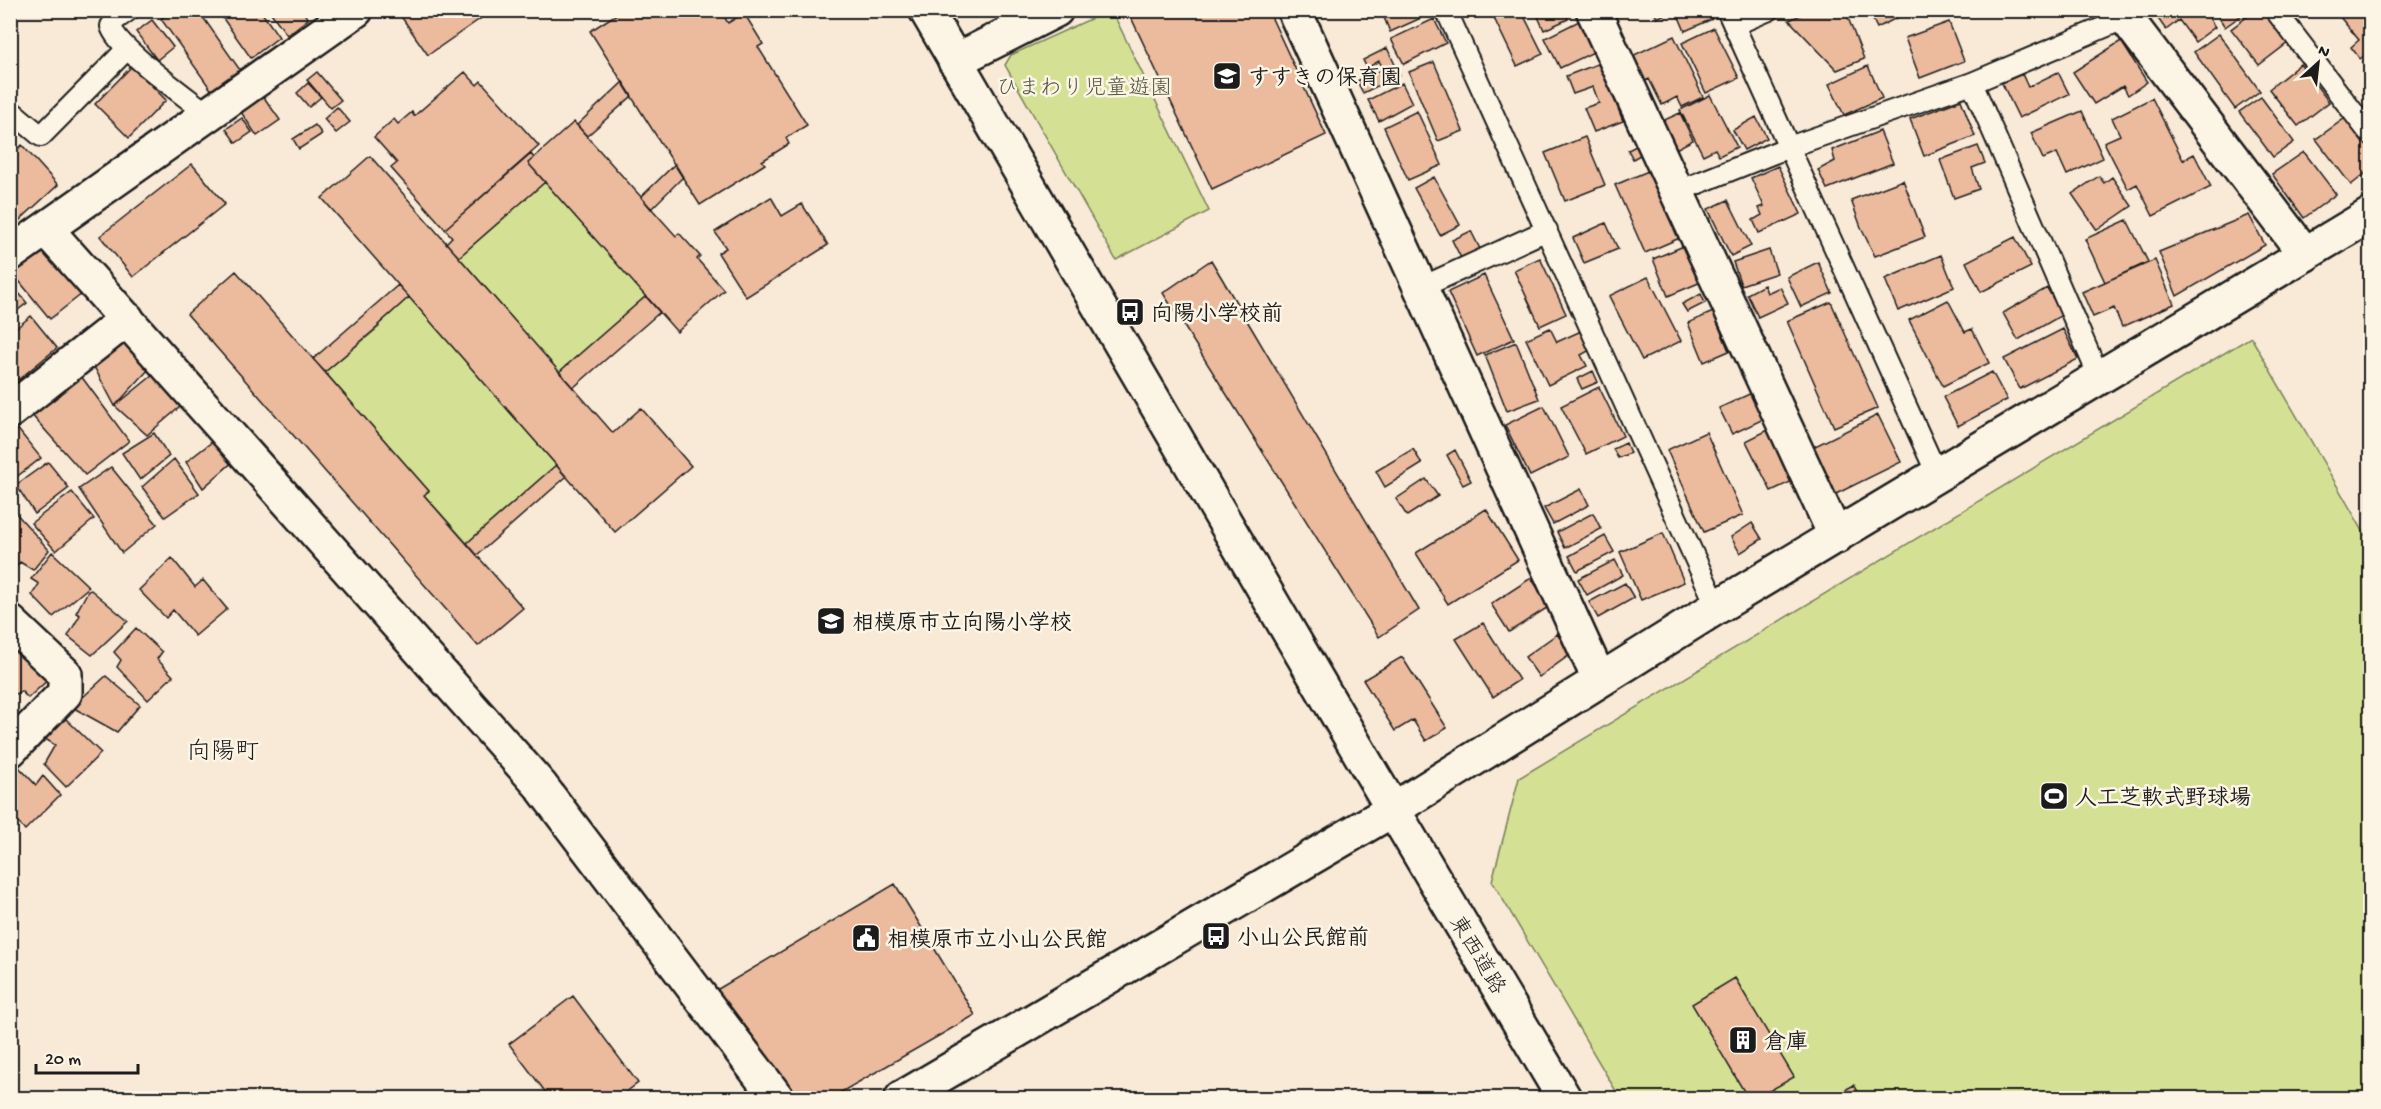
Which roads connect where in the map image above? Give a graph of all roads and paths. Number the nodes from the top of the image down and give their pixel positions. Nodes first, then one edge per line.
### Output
1 (129, 10) edge
2 (356, 10) edge
3 (926, 10) edge
4 (1056, 10) edge
5 (1294, 10) edge
6 (1446, 10) edge
7 (1593, 10) edge
8 (1769, 10) edge
9 (2275, 10) edge
10 (2123, 14) edge
11 (1731, 18) edge
12 (127, 49) junction
13 (955, 61) junction
14 (1972, 83) junction
15 (10, 111) edge
16 (209, 115) junction
17 (2370, 134) edge
18 (1789, 147) junction
19 (1676, 192) junction
20 (2370, 215) edge
21 (46, 229) junction
22 (1547, 230) junction
23 (10, 254) edge
24 (2305, 254) junction
25 (1420, 288) junction
26 (127, 319) junction
27 (2100, 379) junction
28 (10, 411) edge
29 (1937, 474) junction
30 (1836, 537) junction
31 (1717, 606) junction
32 (10, 622) edge
33 (1599, 679) junction
34 (10, 750) edge
35 (1394, 809) junction
36 (777, 1098) edge
37 (902, 1098) edge
38 (1564, 1098) edge

1 - 12 lane
2 - 16 street
3 - 13 street, 東西道路
4 - 13 street
5 - 25 street
6 - 22 lane
7 - 19 street
8 - 11 lane
9 - 17 lane
10 - 14 lane
10 - 24 street
11 - 18 lane
12 - 15 lane
12 - 16 lane
13 - 35 street, 東西道路
14 - 18 lane
14 - 27 lane
16 - 21 street
18 - 19 lane
18 - 29 lane
19 - 30 street
20 - 24 street
21 - 23 street
21 - 26 street
22 - 25 lane
22 - 31 lane
24 - 27 street
25 - 33 street
26 - 28 street
26 - 36 street
27 - 29 street
29 - 30 street
30 - 31 street
31 - 33 street
32 - 34 street
33 - 35 street
35 - 37 street
35 - 38 street, 東西道路

